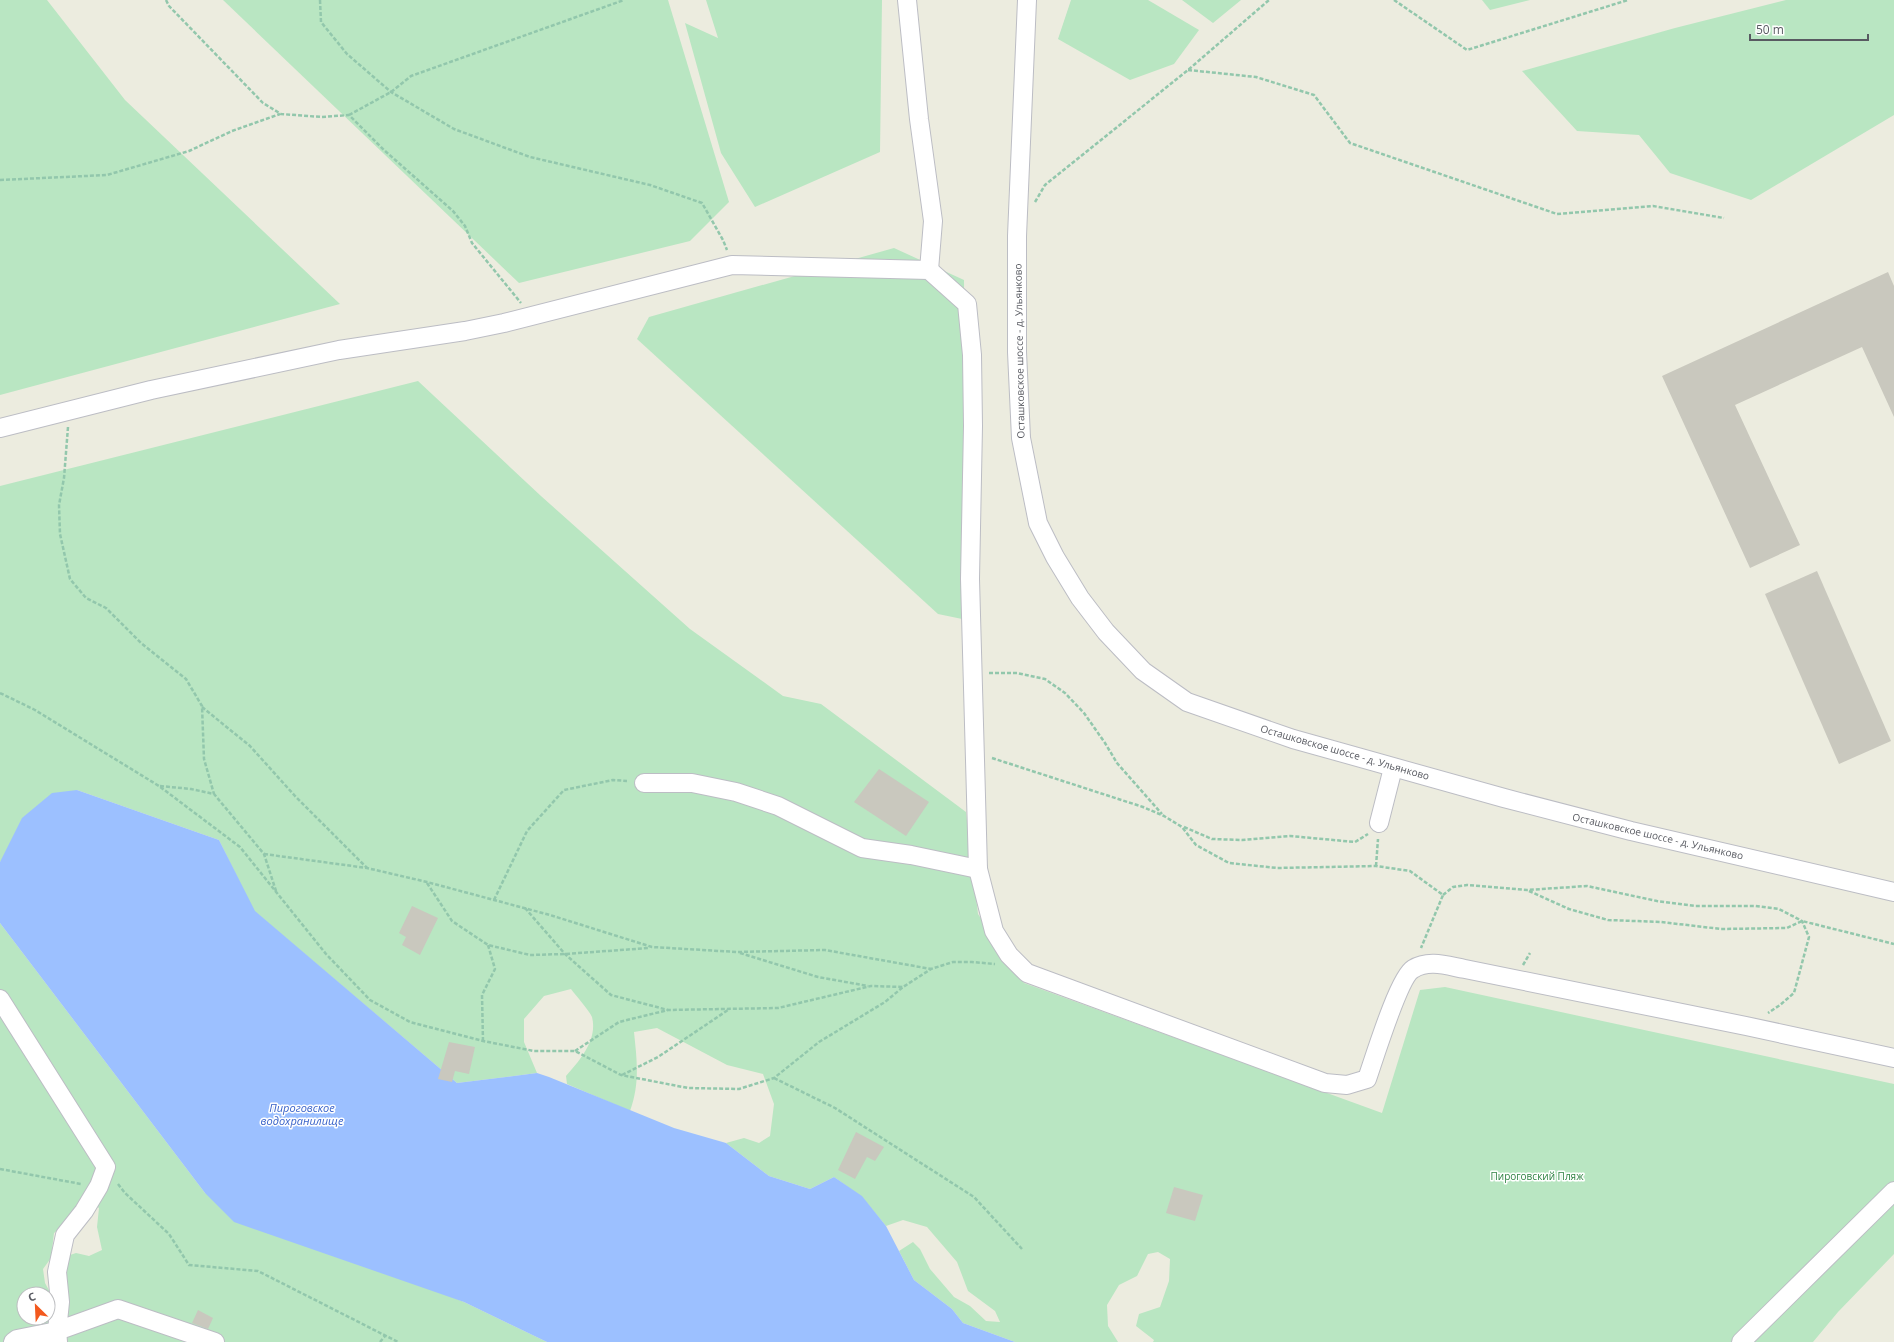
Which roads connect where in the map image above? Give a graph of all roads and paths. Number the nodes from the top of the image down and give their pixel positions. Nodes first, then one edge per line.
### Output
1 (166, 0) edge
2 (320, 0) edge
3 (624, 0) edge
4 (908, 0) edge
5 (1027, 0) edge
6 (1269, 0) edge
7 (1394, 0) edge
8 (1628, 0) edge
9 (1188, 70) junction
10 (391, 92) junction
11 (281, 114) junction
12 (349, 115) junction
13 (0, 180) edge
14 (1035, 204) dead end
15 (1724, 218) dead end
16 (732, 265) junction
17 (930, 270) junction
18 (531, 316) junction
19 (69, 411) junction
20 (0, 428) edge
21 (972, 672) junction
22 (0, 693) edge
23 (202, 706) junction
24 (975, 753) junction
25 (1393, 768) junction
26 (644, 783) joint
27 (159, 786) junction
28 (214, 794) junction
29 (1164, 816) junction
30 (1379, 823) junction
31 (1182, 827) junction
32 (264, 854) junction
33 (1376, 866) junction
34 (367, 868) junction
35 (978, 869) junction
36 (427, 882) junction
37 (1527, 890) junction
38 (1894, 892) edge
39 (277, 893) junction
40 (1443, 895) junction
41 (494, 900) junction
42 (525, 908) junction
43 (1802, 921) junction
44 (1894, 944) edge
45 (488, 945) junction
46 (652, 947) junction
47 (737, 952) junction
48 (566, 954) junction
49 (997, 965) dead end
50 (931, 969) junction
51 (1412, 969) junction
52 (871, 986) junction
53 (903, 987) junction
54 (0, 999) edge
55 (668, 1010) junction
56 (729, 1010) junction
57 (1746, 1026) junction
58 (483, 1041) junction
59 (576, 1051) junction
60 (1894, 1058) edge
61 (621, 1075) junction
62 (774, 1078) junction
63 (106, 1168) junction
64 (0, 1169) edge
65 (99, 1186) junction
66 (1894, 1191) edge
67 (1022, 1249) dead end
68 (58, 1336) edge
69 (385, 1336) junction
70 (13, 1342) edge
71 (215, 1342) edge
72 (380, 1342) edge
73 (398, 1342) edge
74 (1741, 1342) edge

1 - 11 path
2 - 10 path
3 - 10 path
4 - 17 street
5 - 25 street, Осташковское шоссе - д. Ульянково
6 - 9 path
7 - 8 path
9 - 14 path
9 - 15 path
10 - 12 path
10 - 16 path
11 - 12 path
11 - 13 path
12 - 18 path
16 - 17 street
16 - 18 street
17 - 21 street
18 - 19 street
19 - 20 street
19 - 23 path
21 - 24 street
21 - 29 path
22 - 27 path
23 - 28 path
23 - 34 path
24 - 29 path
24 - 35 street
25 - 30 street
25 - 38 street, Осташковское шоссе - д. Ульянково
26 - 35 street
26 - 41 path
27 - 28 path
27 - 39 path
28 - 32 path
29 - 31 path
30 - 31 path
30 - 33 path
31 - 33 path
32 - 34 path
32 - 39 path
33 - 40 path
34 - 36 path
35 - 51 street
36 - 41 path
36 - 45 path
37 - 40 path
37 - 43 path
37 - 43 path
39 - 58 path
40 - 51 path
41 - 42 path
42 - 46 path
42 - 48 path
43 - 44 path
43 - 57 path
45 - 48 path
45 - 58 path
46 - 47 path
46 - 48 path
47 - 50 path
47 - 52 path
48 - 55 path
49 - 50 path
50 - 53 path
51 - 57 street
52 - 53 path
52 - 56 path
53 - 62 path
54 - 63 street
55 - 56 path
55 - 59 path
56 - 61 path
57 - 60 street
58 - 59 path
59 - 61 path
61 - 62 path
62 - 67 path
63 - 65 street
63 - 69 path
64 - 65 path
65 - 68 street
66 - 74 street
68 - 70 street
68 - 71 street
69 - 72 path
69 - 73 path

